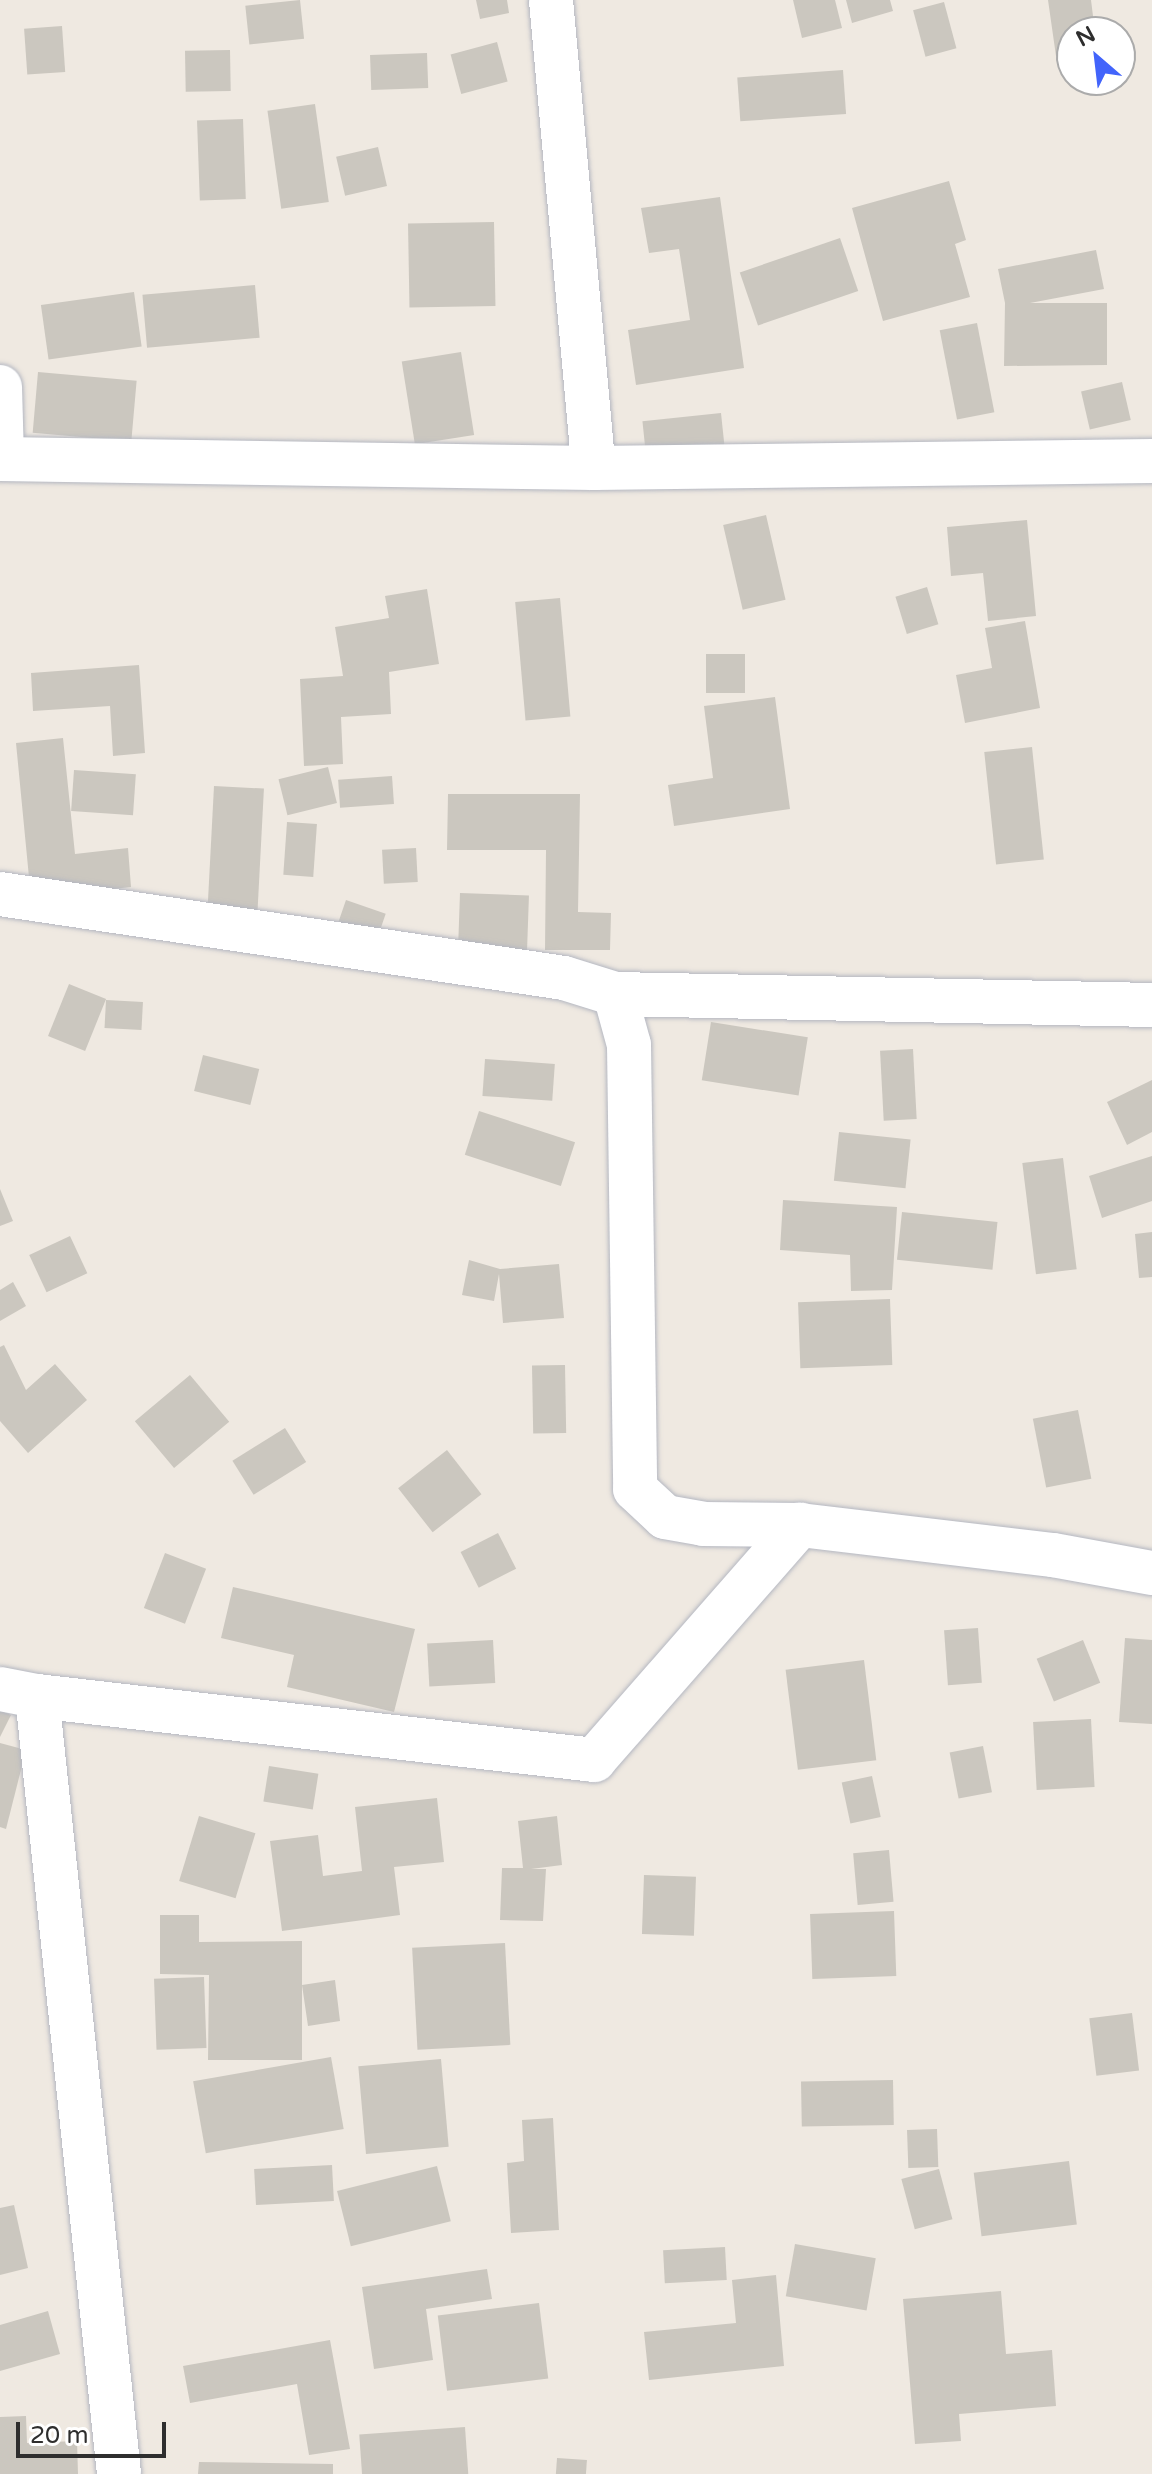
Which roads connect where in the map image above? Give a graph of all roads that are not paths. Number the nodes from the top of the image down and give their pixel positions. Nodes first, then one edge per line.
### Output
1 (551, 0) edge
2 (0, 387) edge
3 (1, 459) edge
4 (1152, 461) edge
5 (594, 468) junction
6 (0, 894) edge
7 (615, 994) junction
8 (1152, 1005) edge
9 (800, 1525) junction
10 (1152, 1573) edge
11 (19, 1692) edge
12 (119, 2474) edge

1 - 5 street
2 - 3 street
3 - 5 street
4 - 5 street
6 - 7 street
7 - 8 street
7 - 9 street
9 - 10 street
9 - 11 street
11 - 12 street

